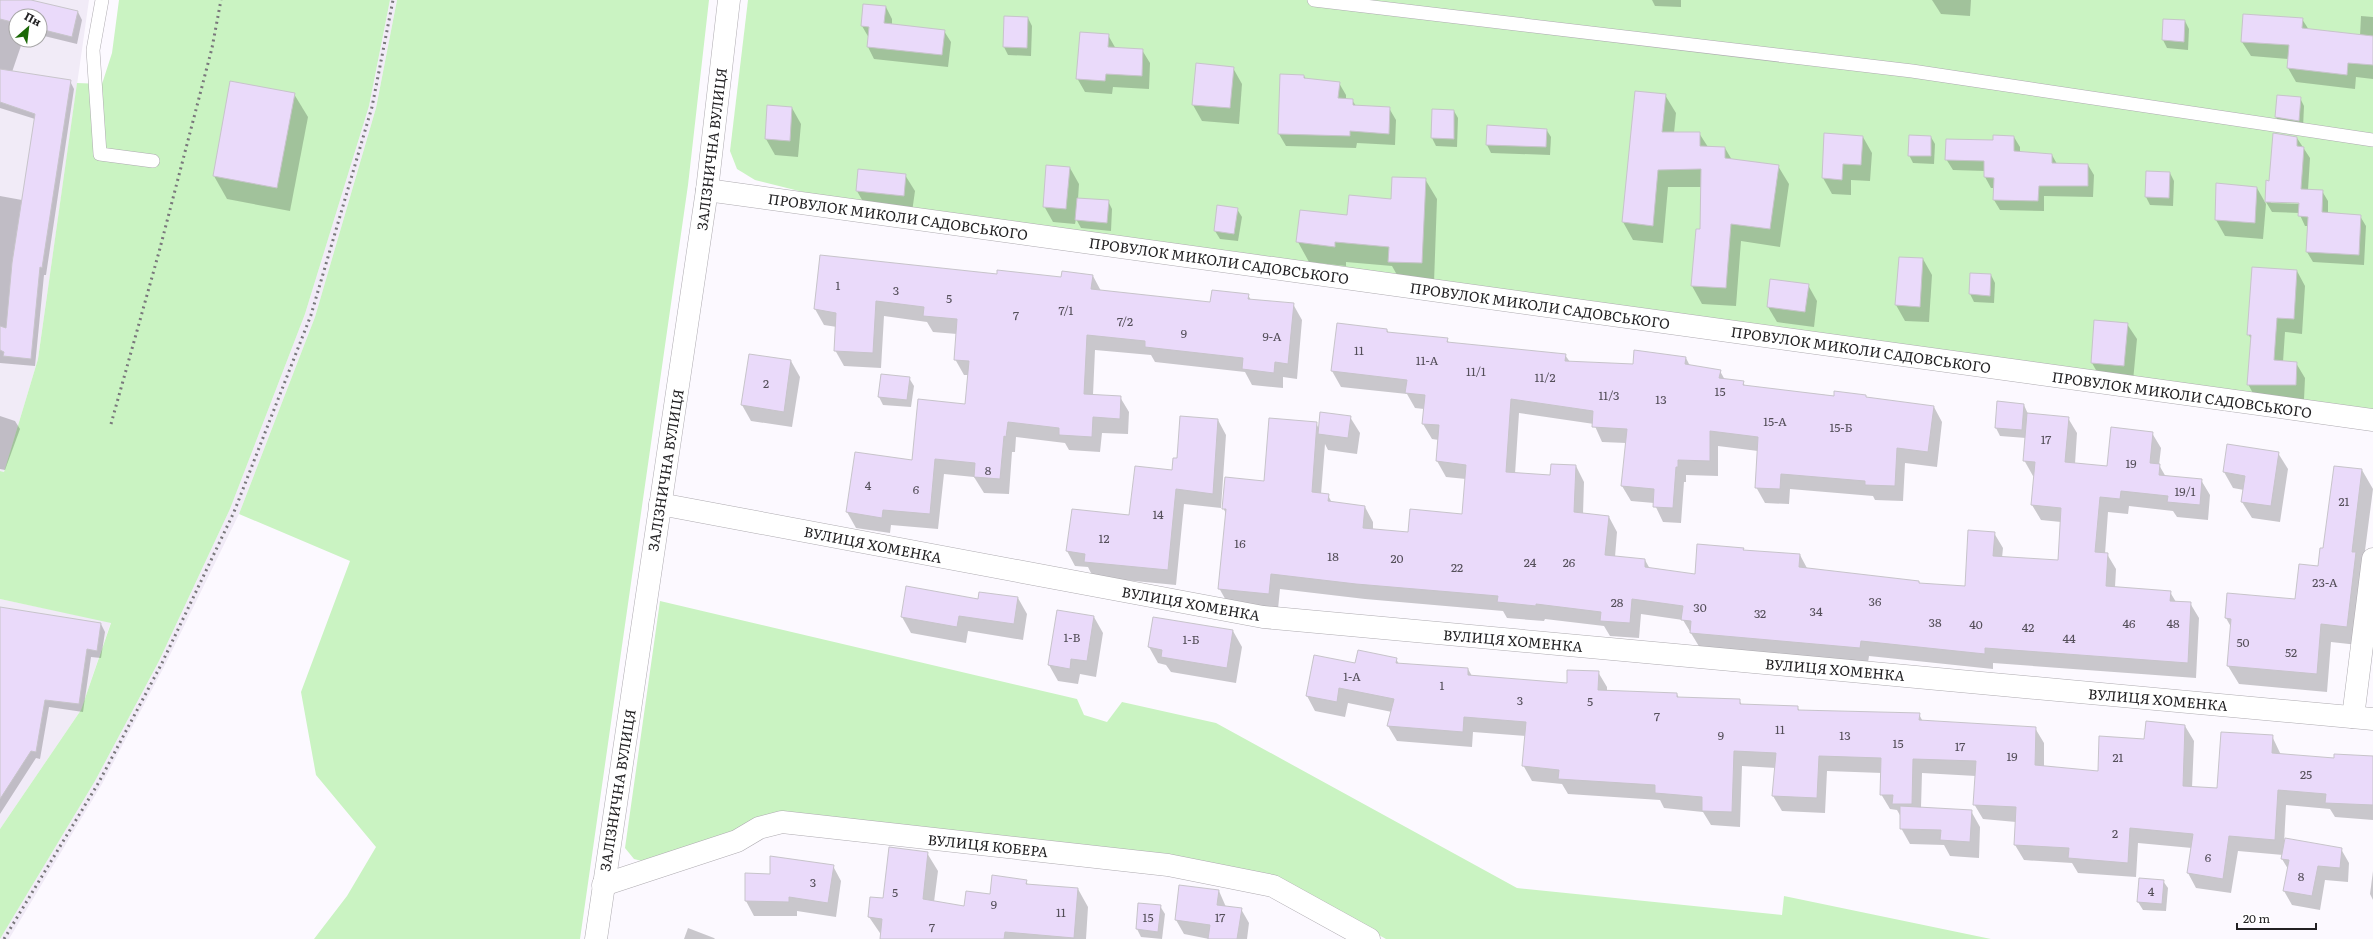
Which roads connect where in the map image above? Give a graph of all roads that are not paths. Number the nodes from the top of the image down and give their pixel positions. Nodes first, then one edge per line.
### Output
1 (102, 0) edge
2 (729, 0) edge
3 (1314, 0) edge
4 (2373, 140) edge
5 (154, 161) dead end
6 (708, 190) junction
7 (2373, 420) edge
8 (660, 504) junction
9 (2373, 559) edge
10 (2363, 718) edge
11 (603, 885) junction
12 (596, 939) edge
13 (1368, 939) edge

1 - 5 lane
2 - 6 street, ЗАЛІЗНИЧНА ВУЛИЦЯ
3 - 4 lane
6 - 7 street, ПРОВУЛОК МИКОЛИ САДОВСЬКОГО
6 - 8 street, ЗАЛІЗНИЧНА ВУЛИЦЯ
8 - 10 street, ВУЛИЦЯ ХОМЕНКА
8 - 11 street, ЗАЛІЗНИЧНА ВУЛИЦЯ
9 - 10 street
11 - 12 street, ЗАЛІЗНИЧНА ВУЛИЦЯ
11 - 13 street, ВУЛИЦЯ КОБЕРА

